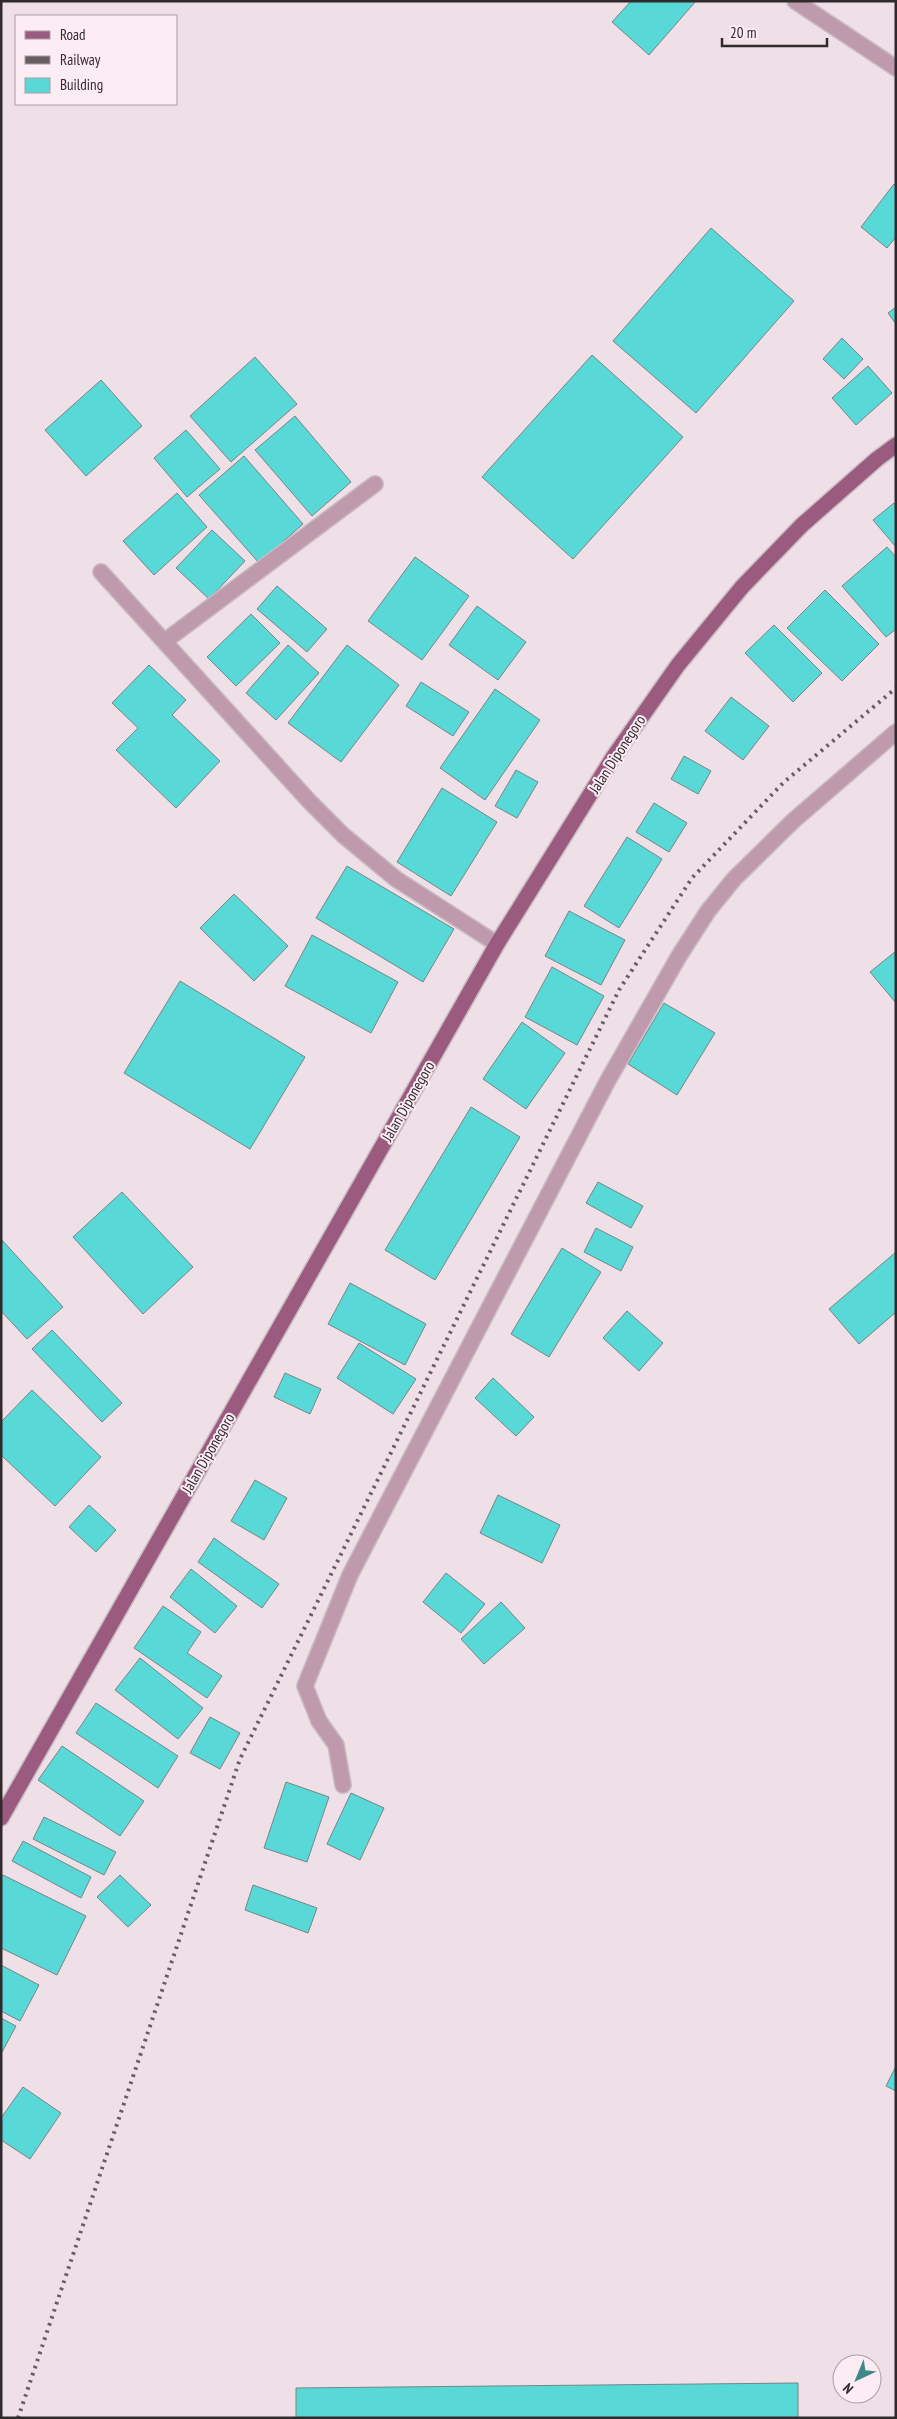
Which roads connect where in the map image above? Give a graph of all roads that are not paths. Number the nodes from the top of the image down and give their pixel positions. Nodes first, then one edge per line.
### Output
1 (795, 1) edge
2 (896, 68) edge
3 (896, 445) edge
4 (375, 484) dead end
5 (101, 572) dead end
6 (165, 641) junction
7 (896, 732) edge
8 (497, 944) junction
9 (343, 1786) dead end
10 (1, 1818) edge

1 - 2 street
3 - 8 main road, Jalan Diponegoro
4 - 6 street
5 - 6 street
6 - 8 street
7 - 9 street
8 - 10 main road, Jalan Diponegoro

